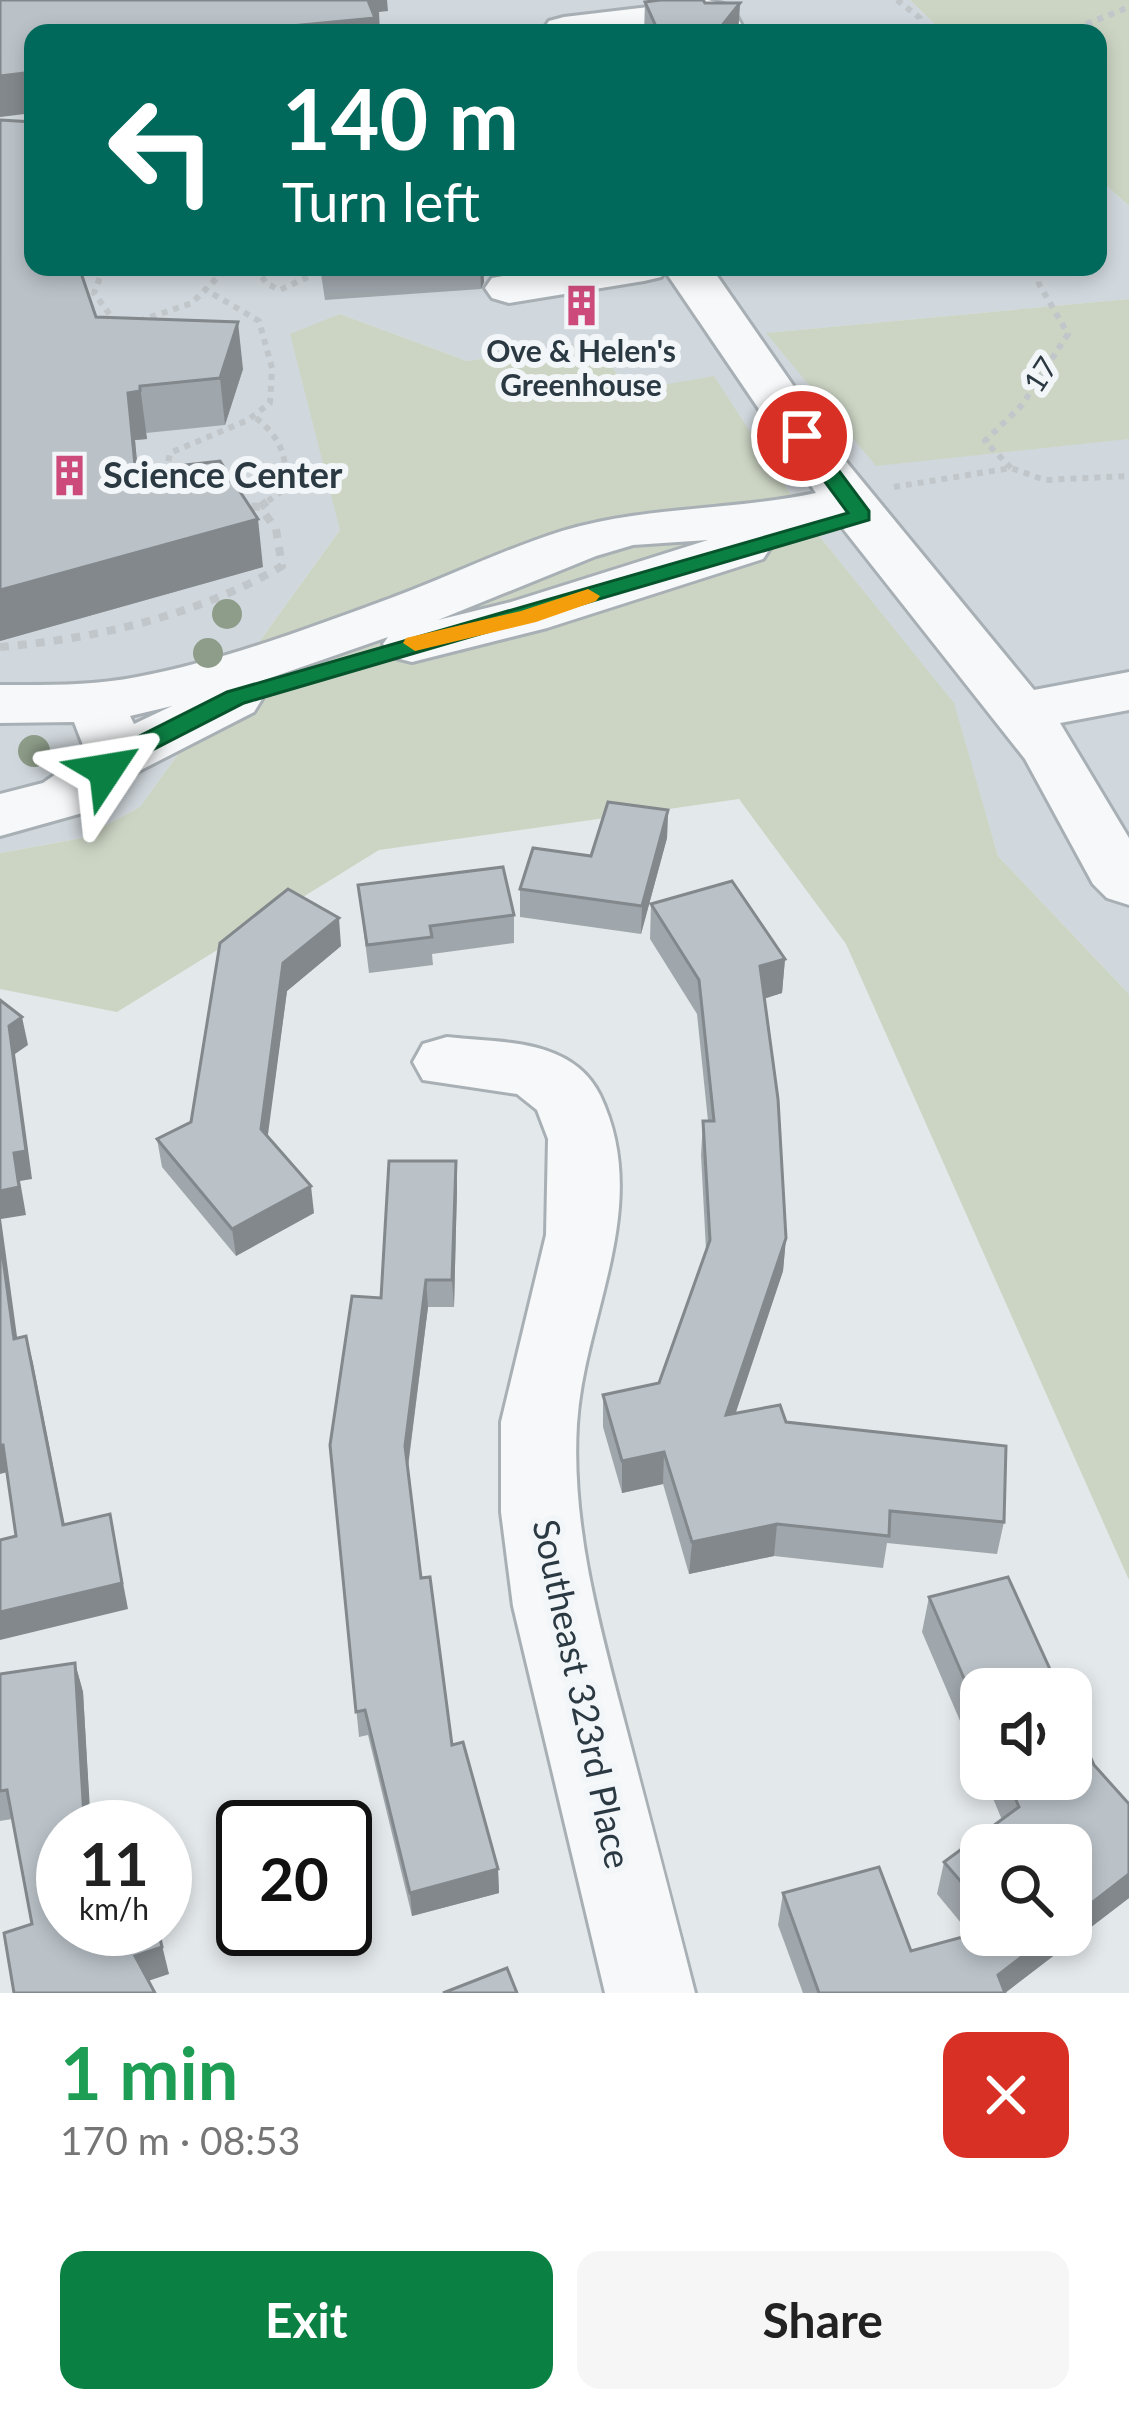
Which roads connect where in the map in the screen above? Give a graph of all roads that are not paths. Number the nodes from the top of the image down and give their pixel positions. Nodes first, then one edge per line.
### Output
1 (559, 21) edge
2 (720, 24) edge
3 (586, 276) edge
4 (693, 276) edge
5 (509, 288) dead end
6 (852, 504) junction
7 (1, 662) edge
8 (1129, 691) edge
9 (81, 703) junction
10 (1019, 712) junction
11 (118, 757) junction
12 (0, 815) edge
13 (1129, 883) edge
14 (447, 1062) dead end
15 (650, 1993) edge

1 - 2 street
3 - 5 street
4 - 6 street
6 - 9 street
6 - 10 street
6 - 11 street
7 - 9 street
8 - 10 street
9 - 11 street
10 - 13 street
11 - 12 street
14 - 15 street, Southeast 323rd Place

